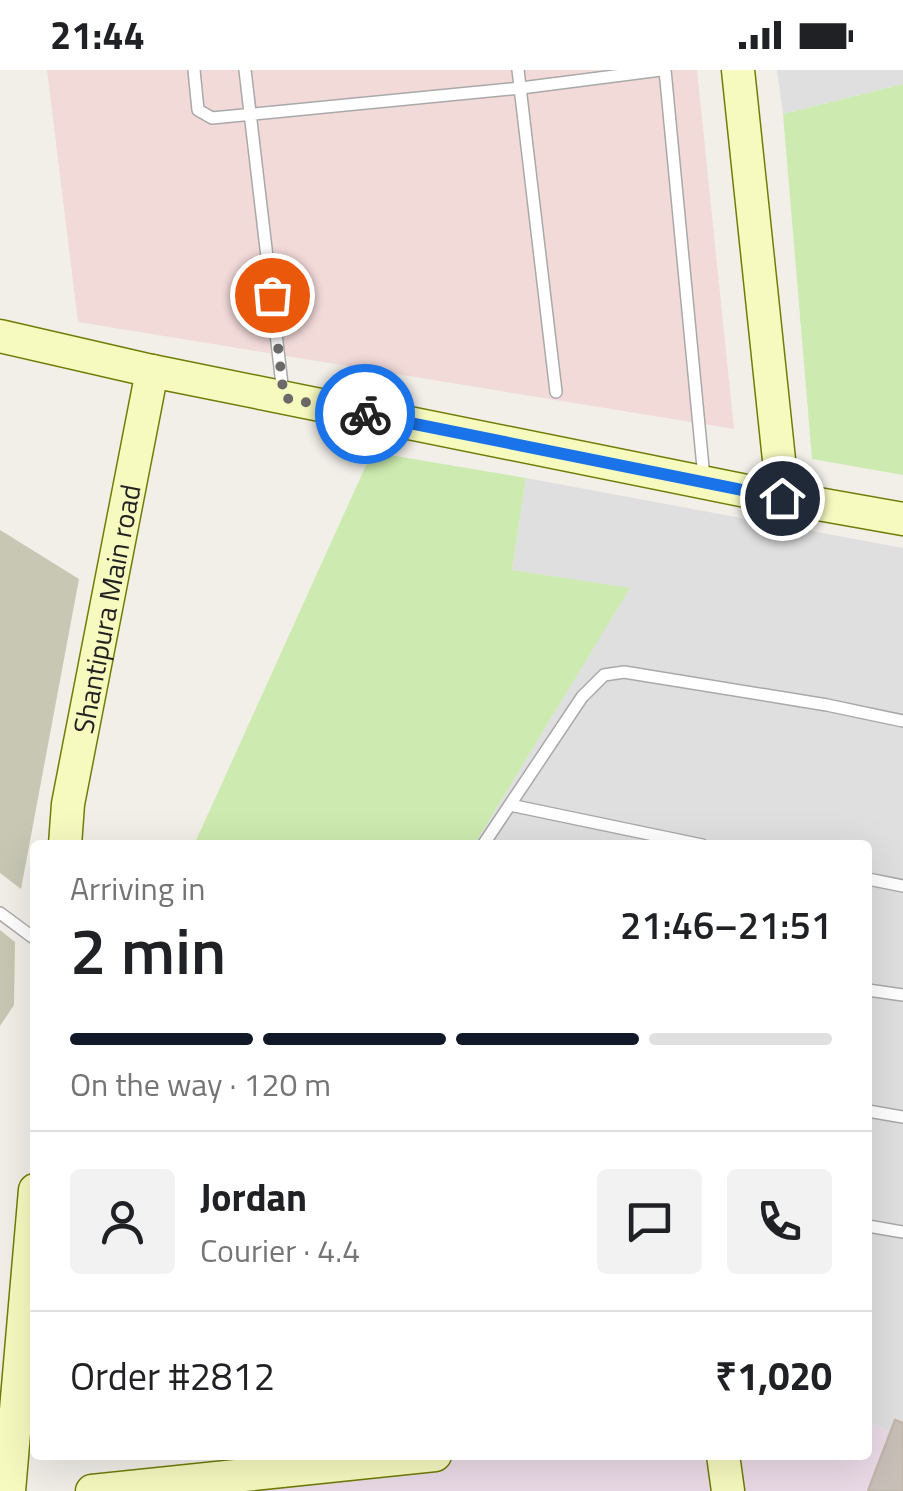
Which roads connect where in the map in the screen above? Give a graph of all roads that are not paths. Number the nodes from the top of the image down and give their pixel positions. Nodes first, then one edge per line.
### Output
1 (194, 70) edge
2 (245, 70) edge
3 (518, 70) edge
4 (663, 70) edge
5 (738, 70) edge
6 (521, 88) junction
7 (250, 115) junction
8 (0, 336) edge
9 (152, 371) junction
10 (556, 392) dead end
11 (284, 398) junction
12 (705, 483) junction
13 (782, 498) junction
14 (903, 519) edge
15 (903, 722) edge
16 (510, 805) junction
17 (65, 840) edge
18 (486, 840) edge
19 (678, 840) edge
20 (872, 880) edge
21 (903, 886) edge
22 (0, 913) edge
23 (30, 935) edge
24 (872, 991) edge
25 (903, 996) edge
26 (872, 1112) edge
27 (903, 1118) edge
28 (872, 1227) edge
29 (903, 1232) edge
30 (30, 1248) edge
31 (387, 1460) edge
32 (725, 1460) edge
33 (9, 1491) edge
34 (92, 1491) edge
35 (728, 1491) edge

1 - 7 lane
2 - 7 lane
3 - 6 lane
4 - 6 lane
4 - 12 lane
5 - 13 street
6 - 7 lane
6 - 10 lane
7 - 11 lane
8 - 9 street
9 - 11 street
9 - 17 street, Shantipura Main road
11 - 12 street
12 - 13 street
13 - 14 street
15 - 16 lane
16 - 18 lane
16 - 19 lane
20 - 21 lane
22 - 23 lane
24 - 25 lane
26 - 27 lane
28 - 29 lane
30 - 33 street
31 - 34 street
32 - 35 street

